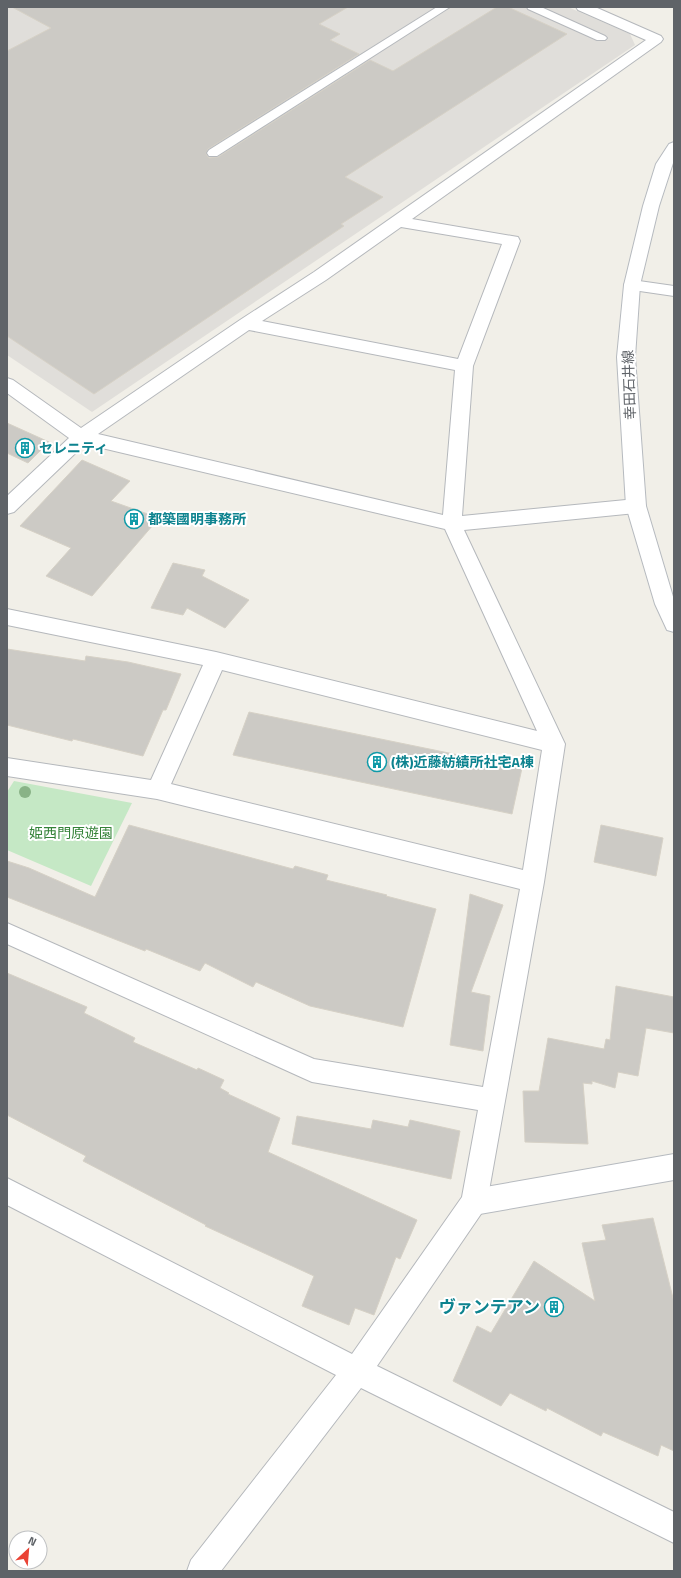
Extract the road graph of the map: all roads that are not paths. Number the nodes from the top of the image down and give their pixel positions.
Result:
1 (445, 7) edge
2 (532, 7) edge
3 (583, 7) edge
4 (602, 38) dead end
5 (674, 147) edge
6 (213, 153) dead end
7 (398, 221) junction
8 (632, 285) junction
9 (674, 292) edge
10 (246, 324) junction
11 (464, 366) junction
12 (7, 384) edge
13 (81, 437) junction
14 (636, 506) junction
15 (7, 507) edge
16 (452, 524) junction
17 (7, 617) edge
18 (674, 624) edge
19 (216, 660) junction
20 (554, 744) junction
21 (7, 767) edge
22 (157, 790) junction
23 (534, 882) junction
24 (7, 933) edge
25 (493, 1101) junction
26 (674, 1167) edge
27 (7, 1191) edge
28 (474, 1202) junction
29 (357, 1371) junction
30 (674, 1528) edge
31 (202, 1571) edge

1 - 6 lane
2 - 4 lane
3 - 7 street
5 - 8 street, 幸田石井線
7 - 10 street
7 - 11 street
8 - 9 street
8 - 14 street, 幸田石井線
10 - 11 street
10 - 13 street
11 - 16 street
12 - 13 street
13 - 15 street
13 - 16 street
14 - 16 street
14 - 18 street, 幸田石井線
16 - 20 street
17 - 19 street
19 - 20 street
19 - 22 street
20 - 23 street
21 - 22 street
22 - 23 street
23 - 25 street
24 - 25 street
25 - 28 street
26 - 28 street
27 - 29 street
28 - 29 street
29 - 30 street
29 - 31 street

